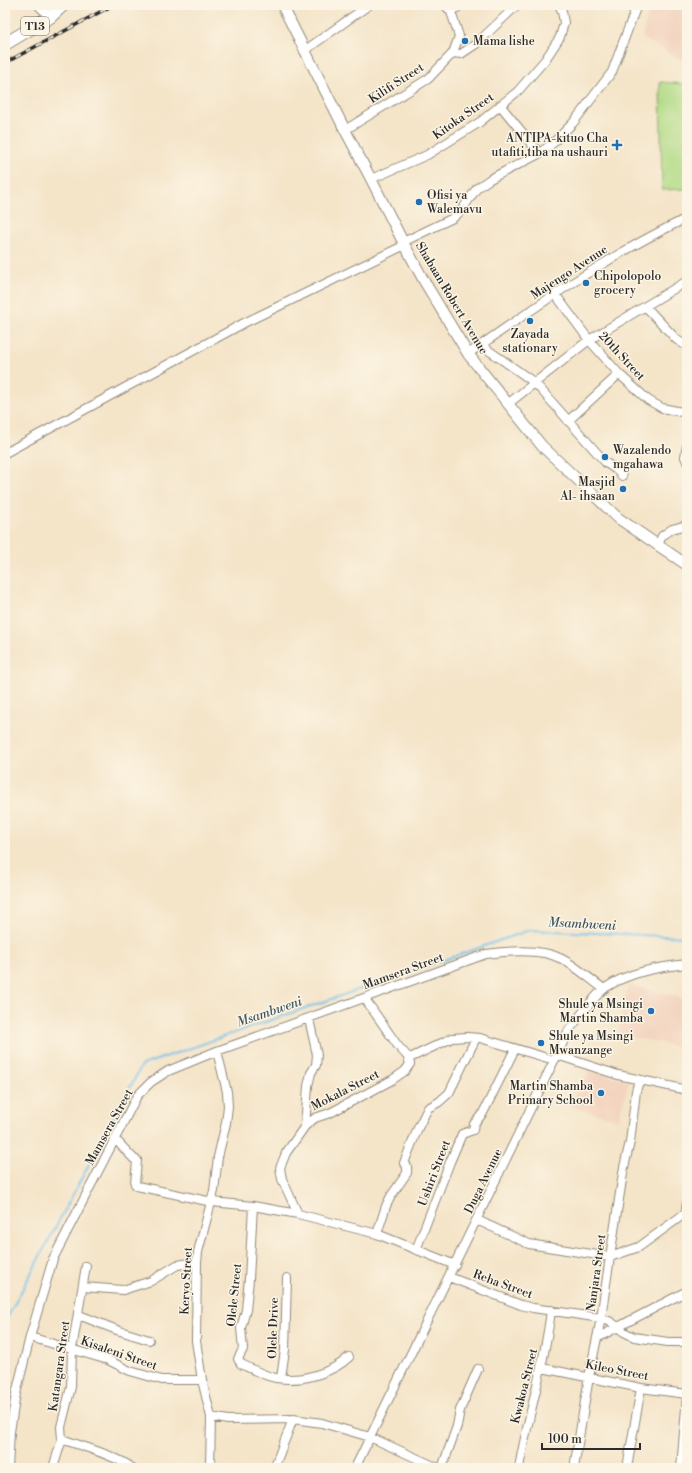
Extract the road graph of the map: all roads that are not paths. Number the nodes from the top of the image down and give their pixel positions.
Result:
1 (63, 5) edge
2 (282, 5) edge
3 (369, 5) edge
4 (445, 5) edge
5 (461, 5) edge
6 (517, 5) edge
7 (559, 5) edge
8 (636, 5) edge
9 (44, 9) edge
10 (451, 12) junction
11 (5, 44) edge
12 (304, 51) junction
13 (453, 53) junction
14 (500, 105) junction
15 (345, 130) junction
16 (539, 153) junction
17 (371, 178) junction
18 (687, 218) edge
19 (404, 243) junction
20 (687, 281) edge
21 (555, 294) junction
22 (646, 307) junction
23 (590, 340) junction
24 (481, 345) junction
25 (687, 346) edge
26 (468, 354) junction
27 (619, 374) junction
28 (535, 383) junction
29 (509, 404) junction
30 (687, 413) edge
31 (568, 421) junction
32 (687, 446) edge
33 (5, 454) edge
34 (687, 462) edge
35 (622, 476) dead end
36 (687, 525) edge
37 (658, 545) junction
38 (687, 565) edge
39 (687, 964) edge
40 (604, 989) junction
41 (365, 998) junction
42 (309, 1019) junction
43 (476, 1038) junction
44 (515, 1049) junction
45 (218, 1051) junction
46 (408, 1056) junction
47 (555, 1058) junction
48 (639, 1081) junction
49 (687, 1090) edge
50 (305, 1126) junction
51 (115, 1139) junction
52 (212, 1202) junction
53 (687, 1202) edge
54 (253, 1206) junction
55 (686, 1213) edge
56 (298, 1214) junction
57 (477, 1220) junction
58 (377, 1234) junction
59 (416, 1250) junction
60 (610, 1257) junction
61 (197, 1262) junction
62 (455, 1265) junction
63 (86, 1266) dead end
64 (449, 1277) junction
65 (286, 1278) dead end
66 (83, 1287) junction
67 (687, 1291) edge
68 (551, 1310) junction
69 (79, 1314) junction
70 (601, 1318) junction
71 (618, 1328) junction
72 (30, 1337) junction
73 (597, 1338) junction
74 (149, 1340) dead end
75 (687, 1342) edge
76 (72, 1349) junction
77 (349, 1357) dead end
78 (542, 1368) junction
79 (478, 1369) dead end
80 (589, 1377) junction
81 (281, 1378) junction
82 (202, 1380) junction
83 (641, 1388) junction
84 (687, 1395) edge
85 (211, 1417) junction
86 (293, 1418) junction
87 (370, 1438) junction
88 (62, 1439) junction
89 (8, 1468) edge
90 (53, 1468) edge
91 (132, 1468) edge
92 (210, 1468) edge
93 (274, 1468) edge
94 (355, 1468) edge
95 (438, 1468) edge
96 (442, 1468) edge
97 (518, 1468) edge
98 (574, 1468) edge
99 (627, 1468) edge
100 (681, 1468) edge

1 - 9 highway, T13
2 - 12 main road, Shabaan Robert Avenue
3 - 12 street
4 - 10 street, Kilifi Street
5 - 10 street
6 - 13 street
7 - 14 street, Kitoka Street
8 - 16 street
9 - 11 highway, T13
10 - 13 street, Kilifi Street
12 - 15 main road, Shabaan Robert Avenue
13 - 15 street, Kilifi Street
14 - 16 street
14 - 17 street, Kitoka Street
15 - 17 main road, Shabaan Robert Avenue
16 - 19 street
17 - 19 main road, Shabaan Robert Avenue
18 - 21 street, Majengo Avenue
19 - 26 main road, Shabaan Robert Avenue
19 - 33 street
20 - 22 street
21 - 23 street, 20th Street
21 - 24 street, Majengo Avenue
22 - 23 street
22 - 25 street
23 - 27 street, 20th Street
23 - 28 street
24 - 26 street, Majengo Avenue
24 - 28 street
26 - 29 main road, Shabaan Robert Avenue
27 - 30 street, 20th Street
27 - 31 street
28 - 29 street
28 - 31 street
29 - 37 main road, Shabaan Robert Avenue
31 - 35 street
32 - 34 street
36 - 37 street
37 - 38 main road, Shabaan Robert Avenue
39 - 40 street, Duga Avenue
40 - 41 street, Mamsera Street
40 - 47 street, Duga Avenue
41 - 42 street, Mamsera Street
41 - 46 street
42 - 45 street, Mamsera Street
42 - 50 street
43 - 44 street
43 - 46 street
43 - 58 street
44 - 47 street
44 - 59 street, Ushiri Street
45 - 51 street, Mamsera Street
45 - 52 street, Keryo Street
46 - 50 street, Mokala Street
47 - 48 street
47 - 57 street, Duga Avenue
48 - 49 street
48 - 60 street, Nanjara Street
50 - 56 street, Mokala Street
51 - 52 street
51 - 72 street, Mamsera Street
52 - 54 street
52 - 61 street, Keryo Street
53 - 55 street
54 - 56 street
54 - 81 street, Olele Street
55 - 60 street
56 - 58 street
57 - 60 street
57 - 62 street, Duga Avenue
58 - 59 street
59 - 62 street
60 - 70 street, Nanjara Street
61 - 66 street
61 - 82 street, Keryo Street
62 - 64 street, Duga Avenue
63 - 66 street, Katangara Street
64 - 68 street, Reha Street
64 - 87 street, Duga Avenue
65 - 81 street, Olele Drive
66 - 69 street, Katangara Street
67 - 71 street
68 - 70 street, Reha Street
68 - 78 street, Kwakoa Street
69 - 74 street
69 - 76 street, Katangara Street
70 - 71 street, Reha Street
70 - 73 street, Nanjara Street
71 - 73 street
71 - 75 street, Reha Street
72 - 76 street, Kisaleni Street
72 - 89 street, Mamsera Street
73 - 80 street, Nanjara Street
76 - 82 street, Kisaleni Street
76 - 88 street, Katangara Street
77 - 81 street, Olele Street
78 - 80 street, Kileo Street
78 - 97 street, Kwakoa Street
79 - 96 street
80 - 83 street, Kileo Street
80 - 98 street, Nanjara Street
82 - 85 street, Keryo Street
83 - 84 street, Kileo Street
83 - 99 street
84 - 100 street
85 - 86 street
85 - 92 street, Keryo Street
86 - 87 street
86 - 93 street
87 - 94 street, Duga Avenue
87 - 95 street
88 - 90 street, Katangara Street
88 - 91 street

